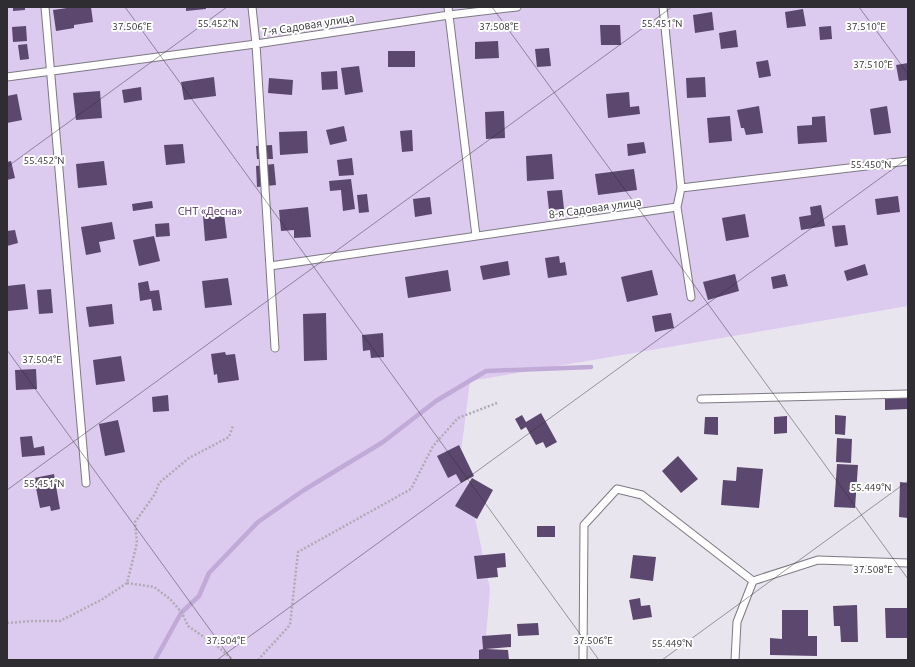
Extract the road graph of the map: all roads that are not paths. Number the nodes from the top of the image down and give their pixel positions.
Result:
1 (45, 7) edge
2 (252, 7) edge
3 (516, 7) edge
4 (663, 7) edge
5 (449, 11) edge
6 (256, 44) junction
7 (50, 72) junction
8 (7, 77) edge
9 (908, 161) edge
10 (681, 188) junction
11 (677, 207) junction
12 (476, 236) junction
13 (270, 266) junction
14 (691, 297) dead end
15 (275, 348) dead end
16 (908, 394) edge
17 (701, 399) dead end
18 (86, 483) dead end
19 (908, 563) edge
20 (753, 581) junction
21 (582, 660) edge
22 (735, 660) edge

1 - 7 lane
2 - 6 lane
3 - 5 lane, 7-я Садовая улица
4 - 10 lane
5 - 6 lane, 7-я Садовая улица
5 - 12 lane
6 - 7 lane, 7-я Садовая улица
6 - 13 lane
7 - 8 lane, 7-я Садовая улица
7 - 18 lane
9 - 10 lane
10 - 11 lane
11 - 12 lane, 8-я Садовая улица
11 - 14 lane
12 - 13 lane, 8-я Садовая улица
13 - 15 lane
16 - 17 lane
19 - 20 lane
20 - 21 lane
20 - 22 lane

